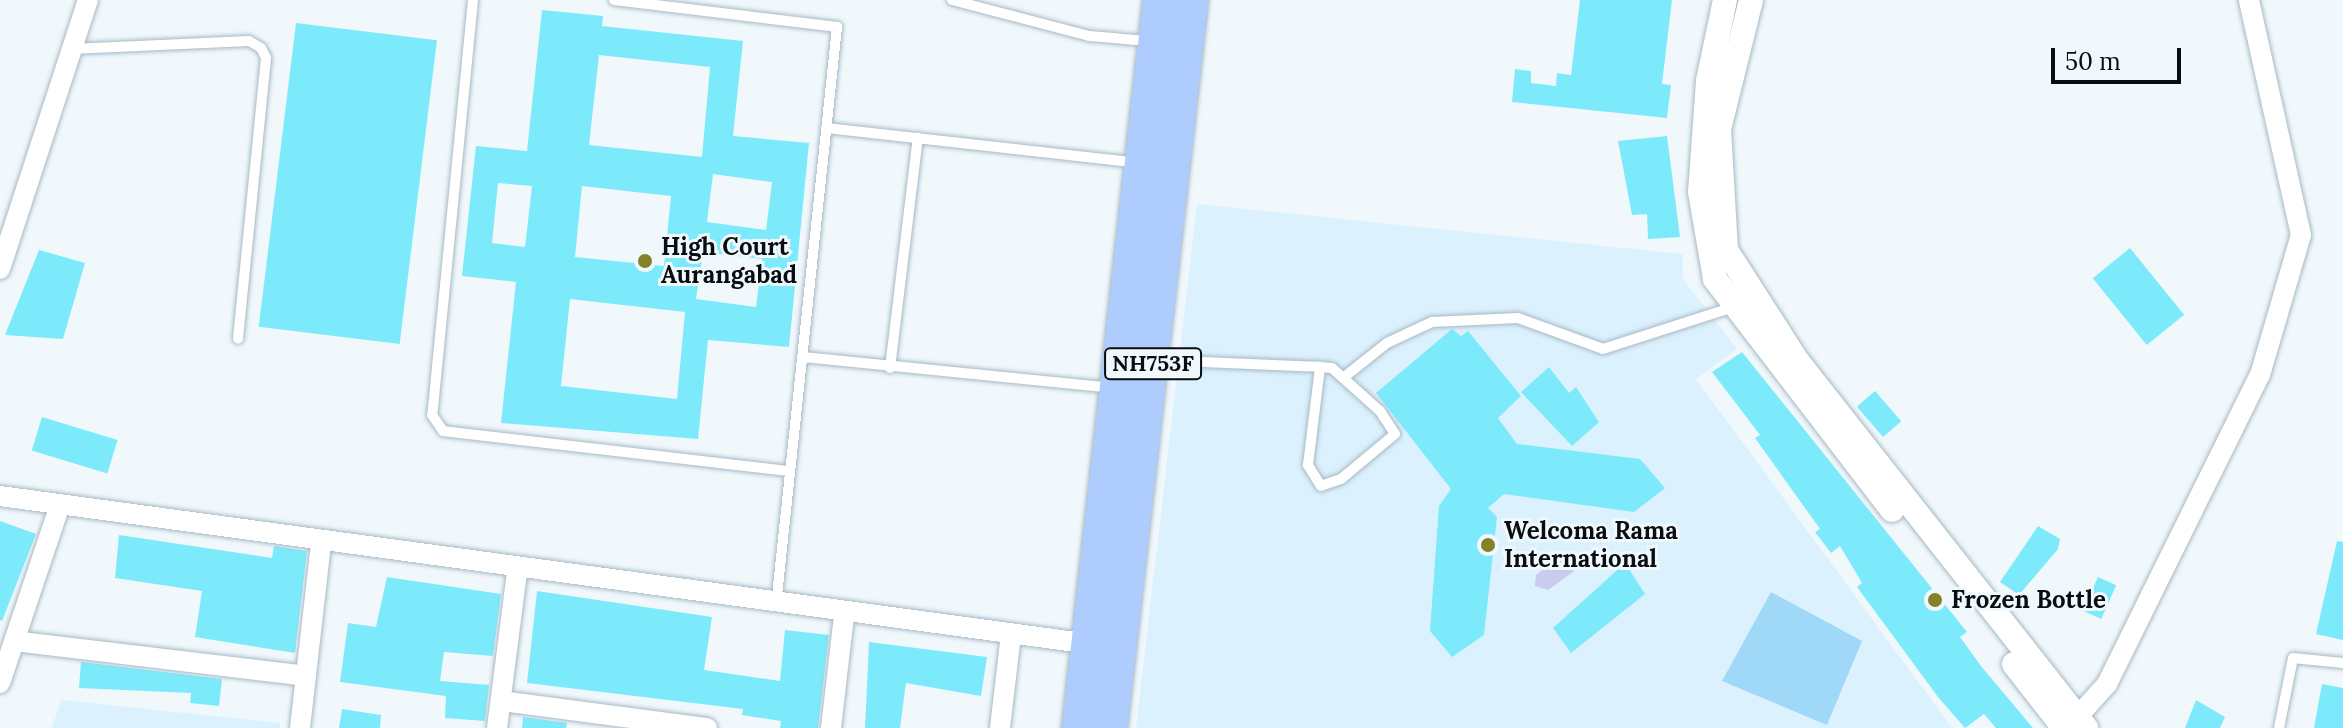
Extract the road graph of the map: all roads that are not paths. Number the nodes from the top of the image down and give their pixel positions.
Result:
1 (88, 0) edge
2 (473, 0) edge
3 (614, 0) edge
4 (952, 0) edge
5 (1160, 0) edge
6 (1191, 0) edge
7 (1725, 0) edge
8 (1751, 0) edge
9 (2249, 0) edge
10 (1155, 42) junction
11 (71, 49) junction
12 (827, 128) junction
13 (1711, 129) junction
14 (918, 138) junction
15 (1143, 164) junction
16 (5, 238) edge
17 (0, 269) edge
18 (1736, 306) junction
19 (238, 339) dead end
20 (803, 357) junction
21 (1154, 360) junction
22 (1320, 367) junction
23 (890, 368) junction
24 (1343, 378) junction
25 (1121, 389) junction
26 (790, 471) junction
27 (1873, 473) junction
28 (0, 496) edge
29 (60, 505) junction
30 (321, 543) junction
31 (517, 571) junction
32 (776, 607) junction
33 (844, 615) junction
34 (1011, 635) junction
35 (14, 641) junction
36 (1104, 646) junction
37 (2343, 663) edge
38 (306, 676) junction
39 (0, 683) edge
40 (501, 701) junction
41 (2073, 724) edge
42 (300, 728) edge
43 (497, 728) edge
44 (707, 728) edge
45 (831, 728) edge
46 (1000, 728) edge
47 (1079, 728) edge
48 (1110, 728) edge
49 (2279, 728) edge

1 - 11 street
2 - 26 lane
3 - 12 lane
4 - 10 lane
5 - 10 highway, NH753F
6 - 21 highway, NH753F
7 - 13 street
8 - 13 street
9 - 41 street
10 - 15 highway, NH753F
11 - 16 street
11 - 19 lane
12 - 14 lane
12 - 20 lane
13 - 18 street
13 - 27 street
14 - 15 lane
14 - 23 lane
15 - 25 highway, NH753F
16 - 17 street
18 - 24 lane
18 - 27 street
20 - 23 lane
20 - 26 lane
21 - 22 lane
21 - 36 highway, NH753F
22 - 24 lane
22 - 24 lane
23 - 25 lane
25 - 36 highway, NH753F
26 - 32 lane
27 - 41 street
28 - 29 street
29 - 30 street
29 - 35 street
30 - 31 street
30 - 38 street
31 - 32 street
31 - 40 street
32 - 33 street
33 - 34 street
33 - 45 street
34 - 36 street
34 - 46 street
35 - 38 street
35 - 39 street
36 - 47 highway, NH753F
36 - 48 highway, NH753F
37 - 49 lane
38 - 42 street
40 - 43 street
40 - 44 street

